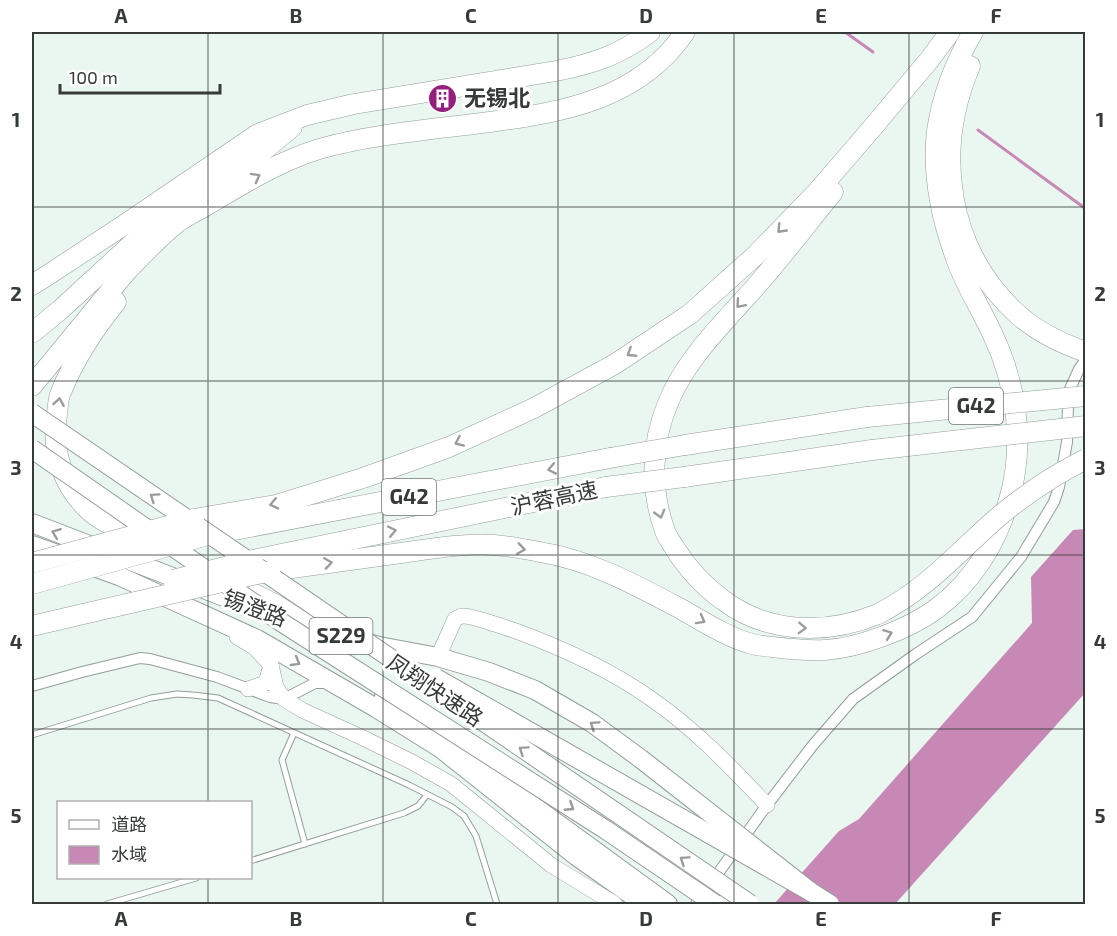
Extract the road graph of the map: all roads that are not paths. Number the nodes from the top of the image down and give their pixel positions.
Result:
1 (650, 32) edge
2 (685, 32) edge
3 (949, 32) edge
4 (974, 32) edge
5 (986, 32) edge
6 (930, 58) junction
7 (307, 115) junction
8 (217, 191) junction
9 (123, 271) junction
10 (32, 285) edge
11 (91, 305) junction
12 (32, 333) edge
13 (1086, 352) edge
14 (1086, 359) edge
15 (32, 368) edge
16 (32, 386) edge
17 (1086, 396) edge
18 (32, 413) edge
19 (1086, 426) edge
20 (32, 449) edge
21 (1086, 459) edge
22 (32, 523) edge
23 (32, 545) edge
24 (32, 563) edge
25 (32, 584) edge
26 (308, 603) junction
27 (182, 605) junction
28 (80, 609) junction
29 (32, 616) edge
30 (281, 622) junction
31 (32, 626) edge
32 (314, 629) junction
33 (438, 657) junction
34 (272, 665) junction
35 (334, 684) junction
36 (32, 686) edge
37 (248, 689) junction
38 (284, 699) junction
39 (294, 733) junction
40 (32, 735) edge
41 (427, 795) junction
42 (767, 806) junction
43 (305, 844) junction
44 (252, 860) edge
45 (193, 879) edge
46 (811, 892) junction
47 (107, 904) edge
48 (497, 904) edge
49 (615, 904) edge
50 (644, 904) edge
51 (668, 904) edge
52 (696, 904) edge
53 (715, 904) edge
54 (750, 904) edge
55 (830, 904) edge

1 - 7 highway
8 -> 2 highway
3 - 6 highway
28 -> 4 highway, bridge
5 - 13 highway
6 -> 21 highway, bridge
6 -> 24 highway, bridge
7 - 8 highway
7 - 10 highway
8 - 9 highway
8 - 9 highway
9 - 11 highway
9 - 11 highway
11 - 12 highway
11 - 15 highway
11 - 16 highway
32 -> 11 highway
14 - 42 street
17 -> 25 highway, 沪蓉高速 / G42, bridge
26 -> 18 main road, 凤翔快速路, bridge
28 -> 19 highway, 沪蓉高速 / G42, bridge
20 - 30 main road, 凤翔快速路, bridge
32 -> 22 main road, 锡澄路 / S229
23 - 27 main road, 锡澄路 / S229
26 - 46 main road, bridge
54 -> 26 main road, 凤翔快速路, bridge
27 - 34 main road
27 -> 35 main road, 锡澄路 / S229
28 - 29 highway, 沪蓉高速 / G42
28 - 31 highway
30 - 51 main road, bridge
30 -> 53 main road, 凤翔快速路, bridge
32 - 33 main road, 锡澄路 / S229
33 - 42 main road
46 -> 33 main road, 锡澄路 / S229, bridge
34 - 37 main road
34 - 38 main road
35 - 38 street
35 - 50 main road, 锡澄路 / S229
36 - 37 street
37 - 38 street
38 - 49 main road
39 - 40 lane
39 - 41 lane
39 - 43 lane
41 - 43 lane
41 - 48 lane
42 - 52 street
43 - 44 lane
45 - 47 lane
46 - 55 main road, bridge

